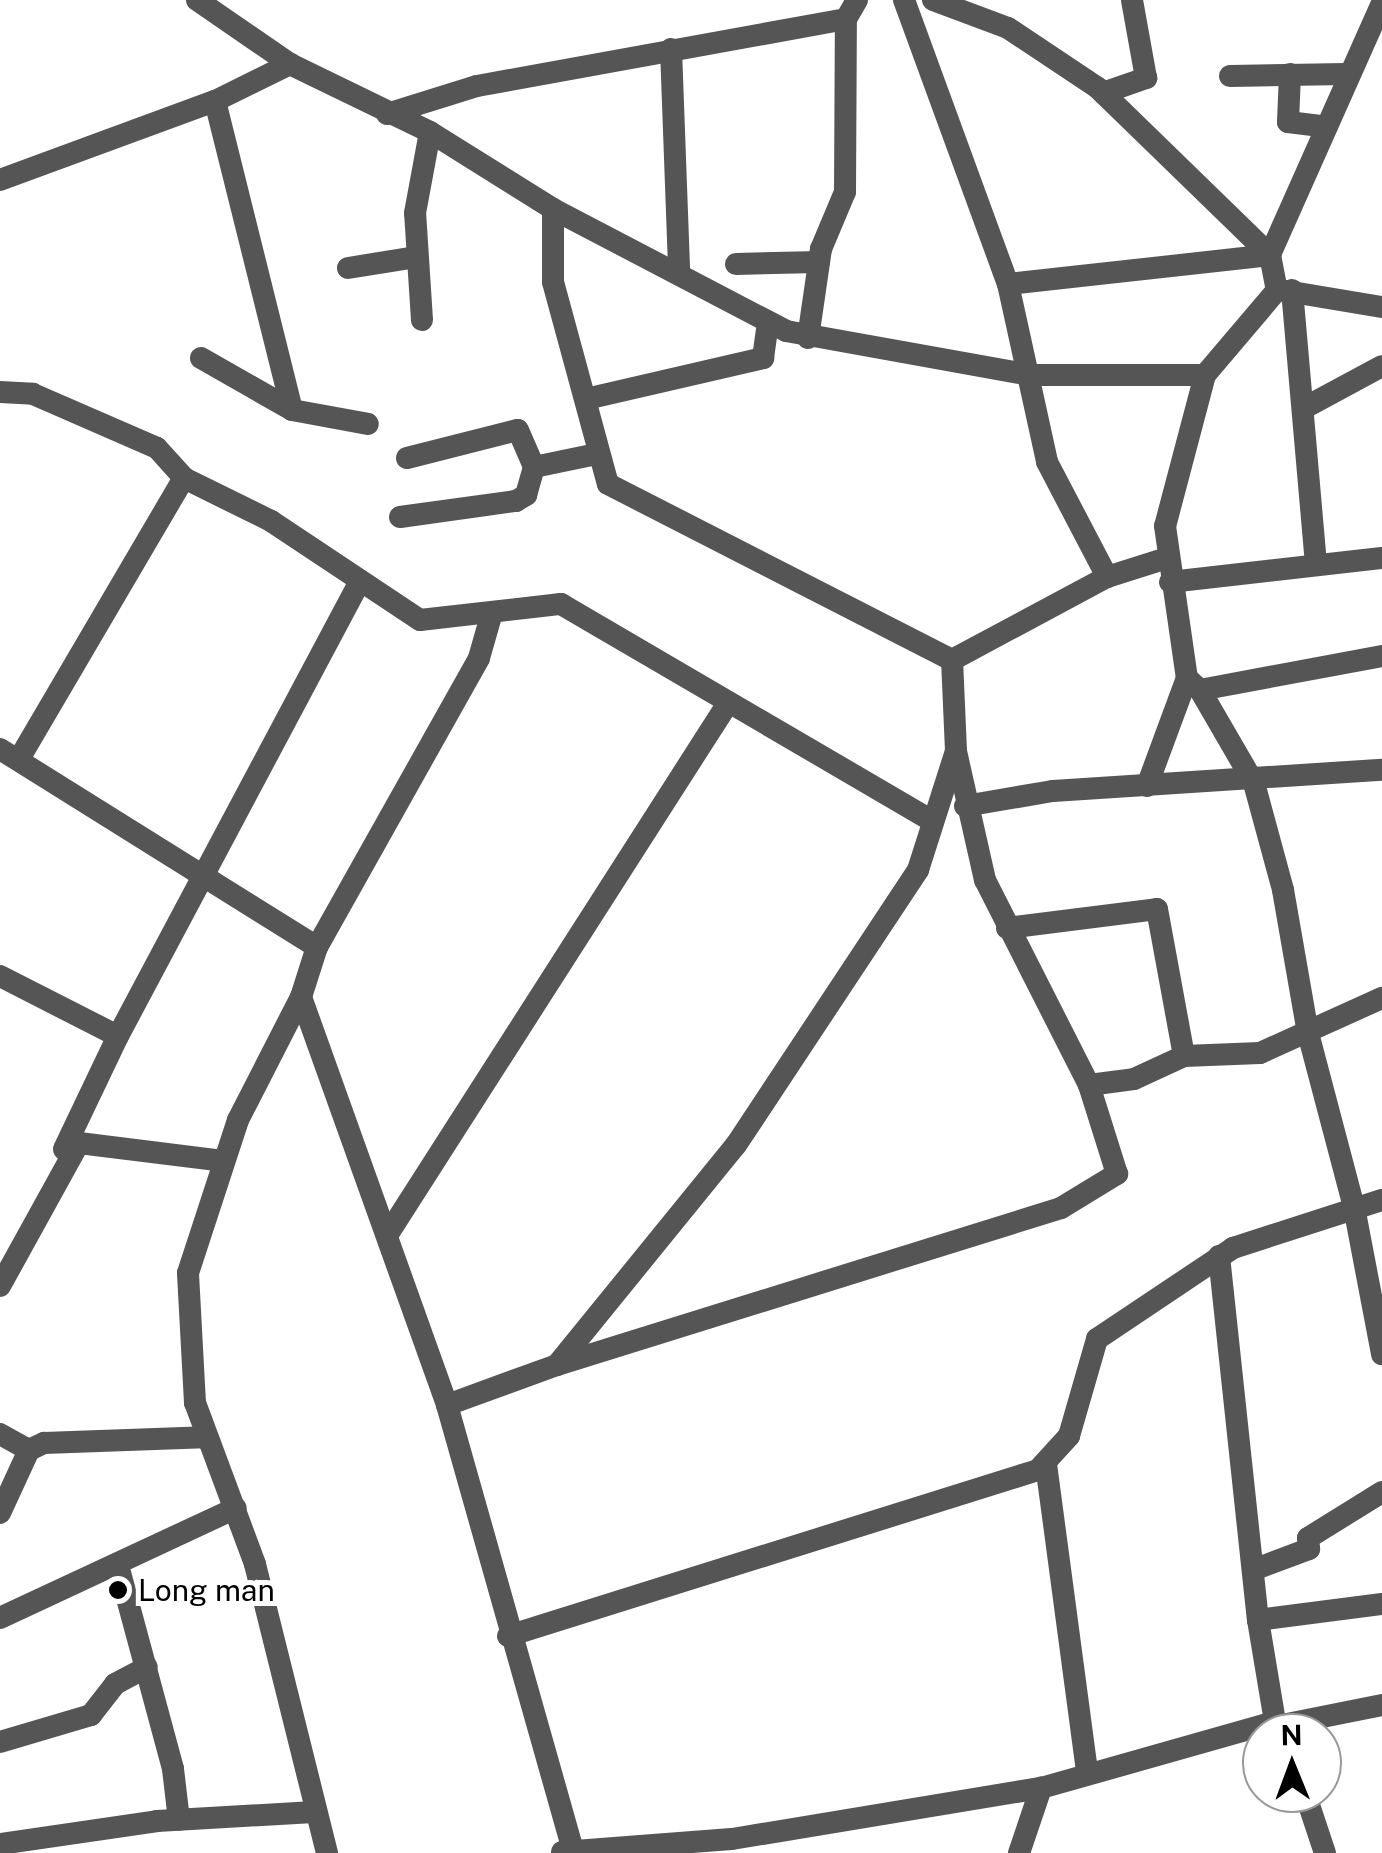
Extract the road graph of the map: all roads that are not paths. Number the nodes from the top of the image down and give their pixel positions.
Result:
1 (197, 0) edge
2 (904, 0) edge
3 (933, 0) edge
4 (1132, 0) edge
5 (1382, 3) edge
6 (852, 9) edge
7 (989, 10) edge
8 (671, 49) junction
9 (1358, 52) junction
10 (1382, 55) edge
11 (290, 64) junction
12 (1290, 74) junction
13 (1346, 74) junction
14 (1230, 76) dead end
15 (1103, 93) junction
16 (215, 100) junction
17 (387, 114) junction
18 (1328, 128) junction
19 (430, 132) junction
20 (0, 180) edge
21 (553, 209) junction
22 (1270, 254) junction
23 (416, 257) junction
24 (819, 262) junction
25 (736, 264) dead end
26 (348, 268) dead end
27 (679, 270) junction
28 (1008, 284) junction
29 (1284, 290) junction
30 (1381, 314) edge
31 (422, 320) dead end
32 (768, 322) junction
33 (808, 338) junction
34 (201, 358) dead end
35 (1382, 366) edge
36 (1030, 375) junction
37 (1205, 375) junction
38 (0, 392) edge
39 (586, 399) junction
40 (1306, 408) junction
41 (292, 410) junction
42 (368, 424) dead end
43 (597, 454) junction
44 (408, 458) dead end
45 (534, 467) junction
46 (184, 478) junction
47 (400, 518) dead end
48 (1167, 558) junction
49 (1382, 558) edge
50 (1316, 564) junction
51 (1107, 577) junction
52 (360, 581) junction
53 (1170, 582) junction
54 (491, 616) junction
55 (1382, 656) edge
56 (952, 660) junction
57 (1193, 684) junction
58 (726, 706) junction
59 (956, 751) junction
60 (10, 754) edge
61 (1382, 770) edge
62 (1254, 783) junction
63 (1147, 786) junction
64 (965, 806) junction
65 (931, 820) junction
66 (203, 870) junction
67 (1007, 928) junction
68 (317, 948) junction
69 (0, 976) edge
70 (301, 997) junction
71 (1382, 998) edge
72 (1308, 1033) junction
73 (118, 1036) junction
74 (1184, 1056) junction
75 (1088, 1085) junction
76 (79, 1143) junction
77 (223, 1161) junction
78 (1382, 1200) edge
79 (1354, 1208) junction
80 (388, 1234) junction
81 (1219, 1256) junction
82 (0, 1286) edge
83 (1382, 1354) edge
84 (557, 1365) junction
85 (447, 1405) junction
86 (0, 1434) edge
87 (204, 1437) junction
88 (29, 1450) junction
89 (1046, 1464) junction
90 (1382, 1492) edge
91 (236, 1508) junction
92 (0, 1513) edge
93 (118, 1565) junction
94 (1253, 1570) junction
95 (1382, 1604) edge
96 (0, 1618) edge
97 (1258, 1620) junction
98 (508, 1636) junction
99 (147, 1668) junction
100 (1382, 1705) edge
101 (1277, 1713) edge
102 (1342, 1714) edge
103 (1242, 1736) edge
104 (0, 1742) edge
105 (1086, 1773) junction
106 (1041, 1788) junction
107 (314, 1812) junction
108 (1312, 1813) edge
109 (179, 1820) junction
110 (790, 1842) edge
111 (0, 1844) edge
112 (568, 1852) edge
113 (327, 1853) edge
114 (1019, 1853) edge
115 (1325, 1853) edge

1 - 11 street
2 - 28 street
3 - 7 street
4 - 15 street
5 - 9 street
6 - 8 street
6 - 24 street
7 - 15 street
8 - 17 street
8 - 27 street
9 - 10 street
9 - 13 street
11 - 16 street
11 - 17 street
12 - 13 street
12 - 14 street
12 - 18 street
13 - 18 street
15 - 22 street
16 - 20 street
16 - 41 street
17 - 19 street
18 - 22 street
19 - 21 street
19 - 23 street
21 - 27 street
21 - 39 street
22 - 28 street
22 - 29 street
23 - 26 street
23 - 31 street
24 - 25 street
24 - 33 street
27 - 32 street
28 - 36 street
29 - 30 street
29 - 37 street
29 - 40 street
32 - 33 street
32 - 39 street
33 - 36 street
34 - 41 street
35 - 40 street
36 - 37 street
36 - 51 street
37 - 48 street
38 - 46 street
39 - 43 street
40 - 50 street
41 - 42 street
43 - 45 street
43 - 56 street
44 - 45 street
45 - 47 street
46 - 52 street
46 - 60 street
48 - 51 street
48 - 53 street
49 - 50 street
50 - 53 street
51 - 56 street
52 - 54 street
52 - 66 street
53 - 57 street
54 - 58 street
54 - 68 street
55 - 57 street
56 - 59 street
57 - 62 street
57 - 63 street
58 - 65 street
58 - 80 street
59 - 64 street
59 - 65 street
60 - 66 street
61 - 62 street
62 - 63 street
62 - 72 street
63 - 64 street
64 - 67 street
65 - 84 street
66 - 68 street
66 - 73 street
67 - 74 street
67 - 75 street
68 - 70 street
69 - 73 street
70 - 77 street
70 - 80 street
71 - 72 street
72 - 74 street
72 - 79 street
73 - 76 street
74 - 75 street
75 - 84 street
76 - 77 street
76 - 82 street
77 - 87 street
78 - 79 street
79 - 81 street
79 - 83 street
80 - 85 street
81 - 89 street
81 - 94 street
84 - 85 street
85 - 98 street
86 - 88 street
87 - 88 street
87 - 91 street
88 - 92 street
89 - 98 street
89 - 105 street
90 - 94 street
91 - 93 street
91 - 107 street
93 - 96 street
93 - 99 street
94 - 97 street
95 - 97 street
97 - 101 street
98 - 112 street
99 - 104 street
99 - 109 street
100 - 102 street
103 - 105 street
105 - 106 street
106 - 110 street
106 - 114 street
107 - 109 street
107 - 113 street
108 - 115 street
109 - 111 street
110 - 112 street

